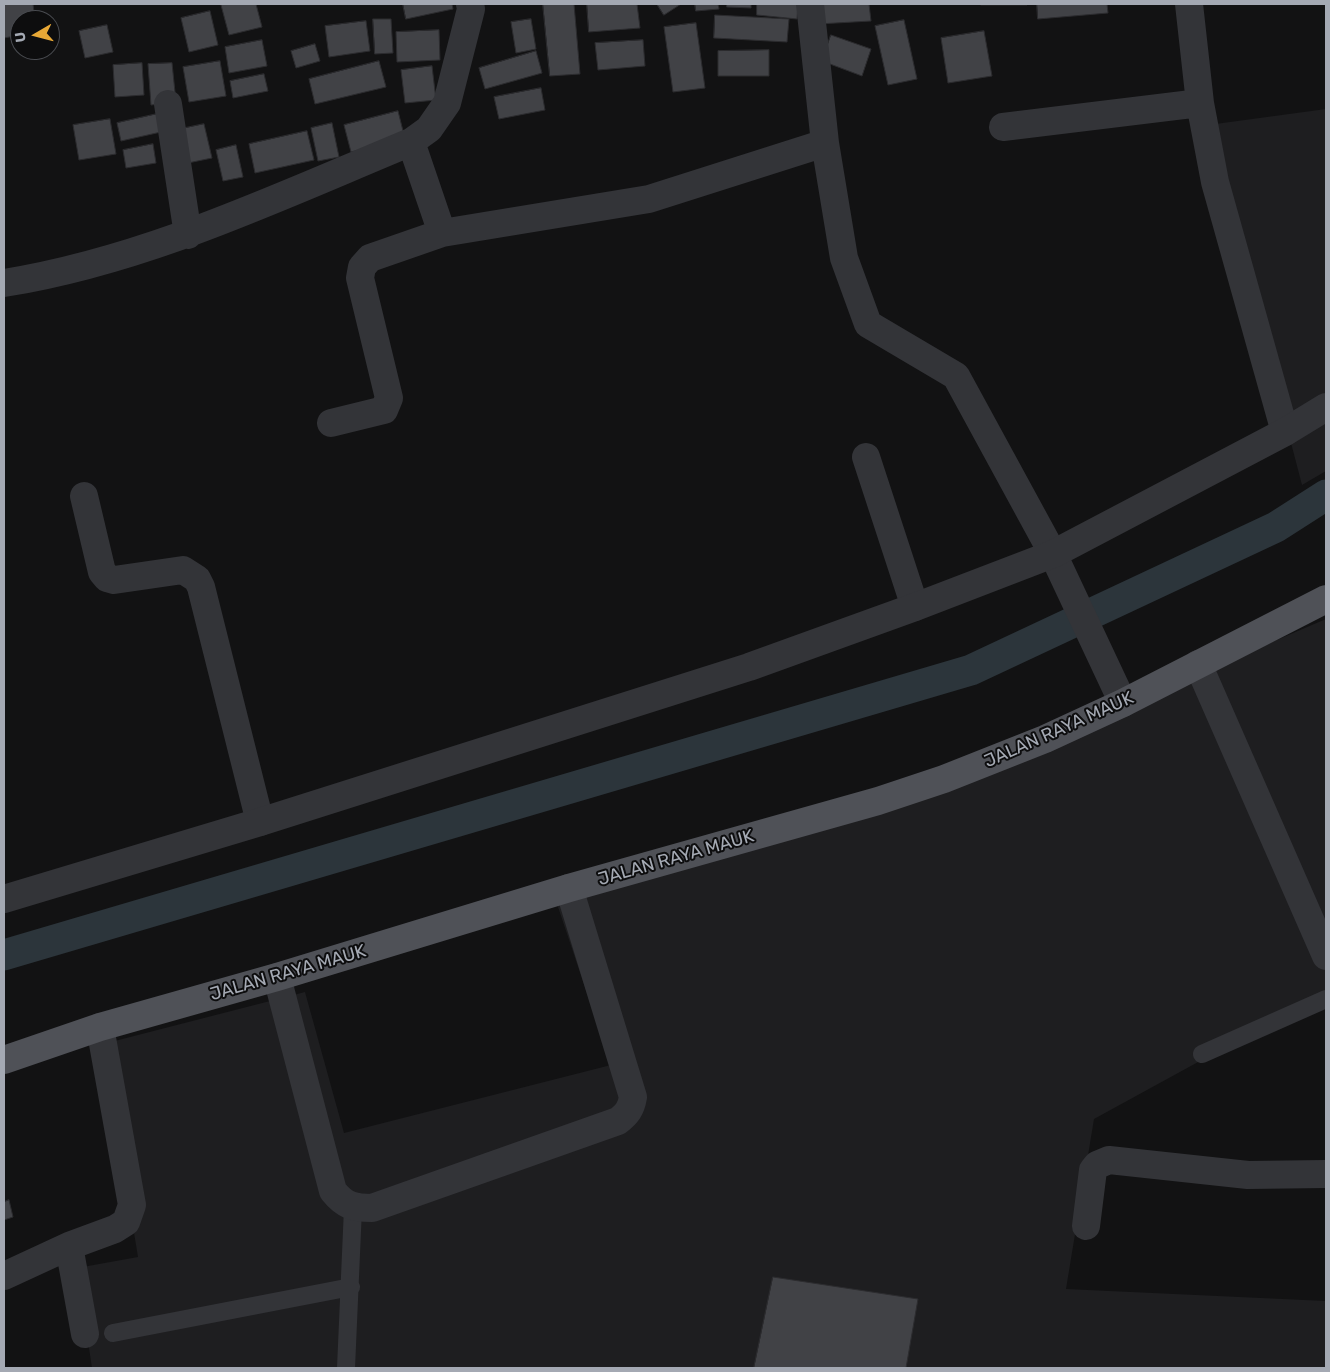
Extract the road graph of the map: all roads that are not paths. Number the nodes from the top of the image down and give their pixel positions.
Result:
1 (470, 4) edge
2 (810, 4) edge
3 (1189, 4) edge
4 (1200, 103) junction
5 (168, 104) dead end
6 (1003, 127) dead end
7 (412, 142) junction
8 (825, 143) junction
9 (442, 233) junction
10 (188, 235) junction
11 (4, 284) edge
12 (1326, 407) edge
13 (331, 423) dead end
14 (1285, 432) junction
15 (866, 457) dead end
16 (84, 496) dead end
17 (1056, 561) junction
18 (1326, 599) edge
19 (915, 608) junction
20 (1198, 664) junction
21 (1118, 692) junction
22 (260, 822) junction
23 (569, 888) junction
24 (4, 899) edge
25 (1326, 956) edge
26 (277, 977) junction
27 (1326, 999) edge
28 (100, 1027) junction
29 (1202, 1054) dead end
30 (4, 1060) edge
31 (1326, 1174) edge
32 (352, 1208) junction
33 (1086, 1226) dead end
34 (68, 1246) junction
35 (4, 1276) edge
36 (351, 1288) junction
37 (113, 1333) dead end
38 (85, 1334) dead end
39 (346, 1368) edge

1 - 7 street
2 - 8 street
3 - 4 street
4 - 6 street
4 - 14 street
5 - 10 street
7 - 9 street
7 - 10 street
8 - 9 street
8 - 17 street
9 - 13 street
10 - 11 street
12 - 14 street
14 - 17 street
15 - 19 street
16 - 22 street
17 - 19 street
17 - 21 street
18 - 20 main road, JALAN RAYA MAUK
19 - 22 street
20 - 21 main road, JALAN RAYA MAUK
20 - 25 street
21 - 23 main road, JALAN RAYA MAUK
22 - 24 street
23 - 26 main road, JALAN RAYA MAUK
23 - 32 street
26 - 28 main road, JALAN RAYA MAUK
26 - 32 street
27 - 29 lane
28 - 30 main road, JALAN RAYA MAUK
28 - 34 street
31 - 33 street
32 - 36 lane
34 - 35 street
34 - 38 street
36 - 37 lane
36 - 39 lane

